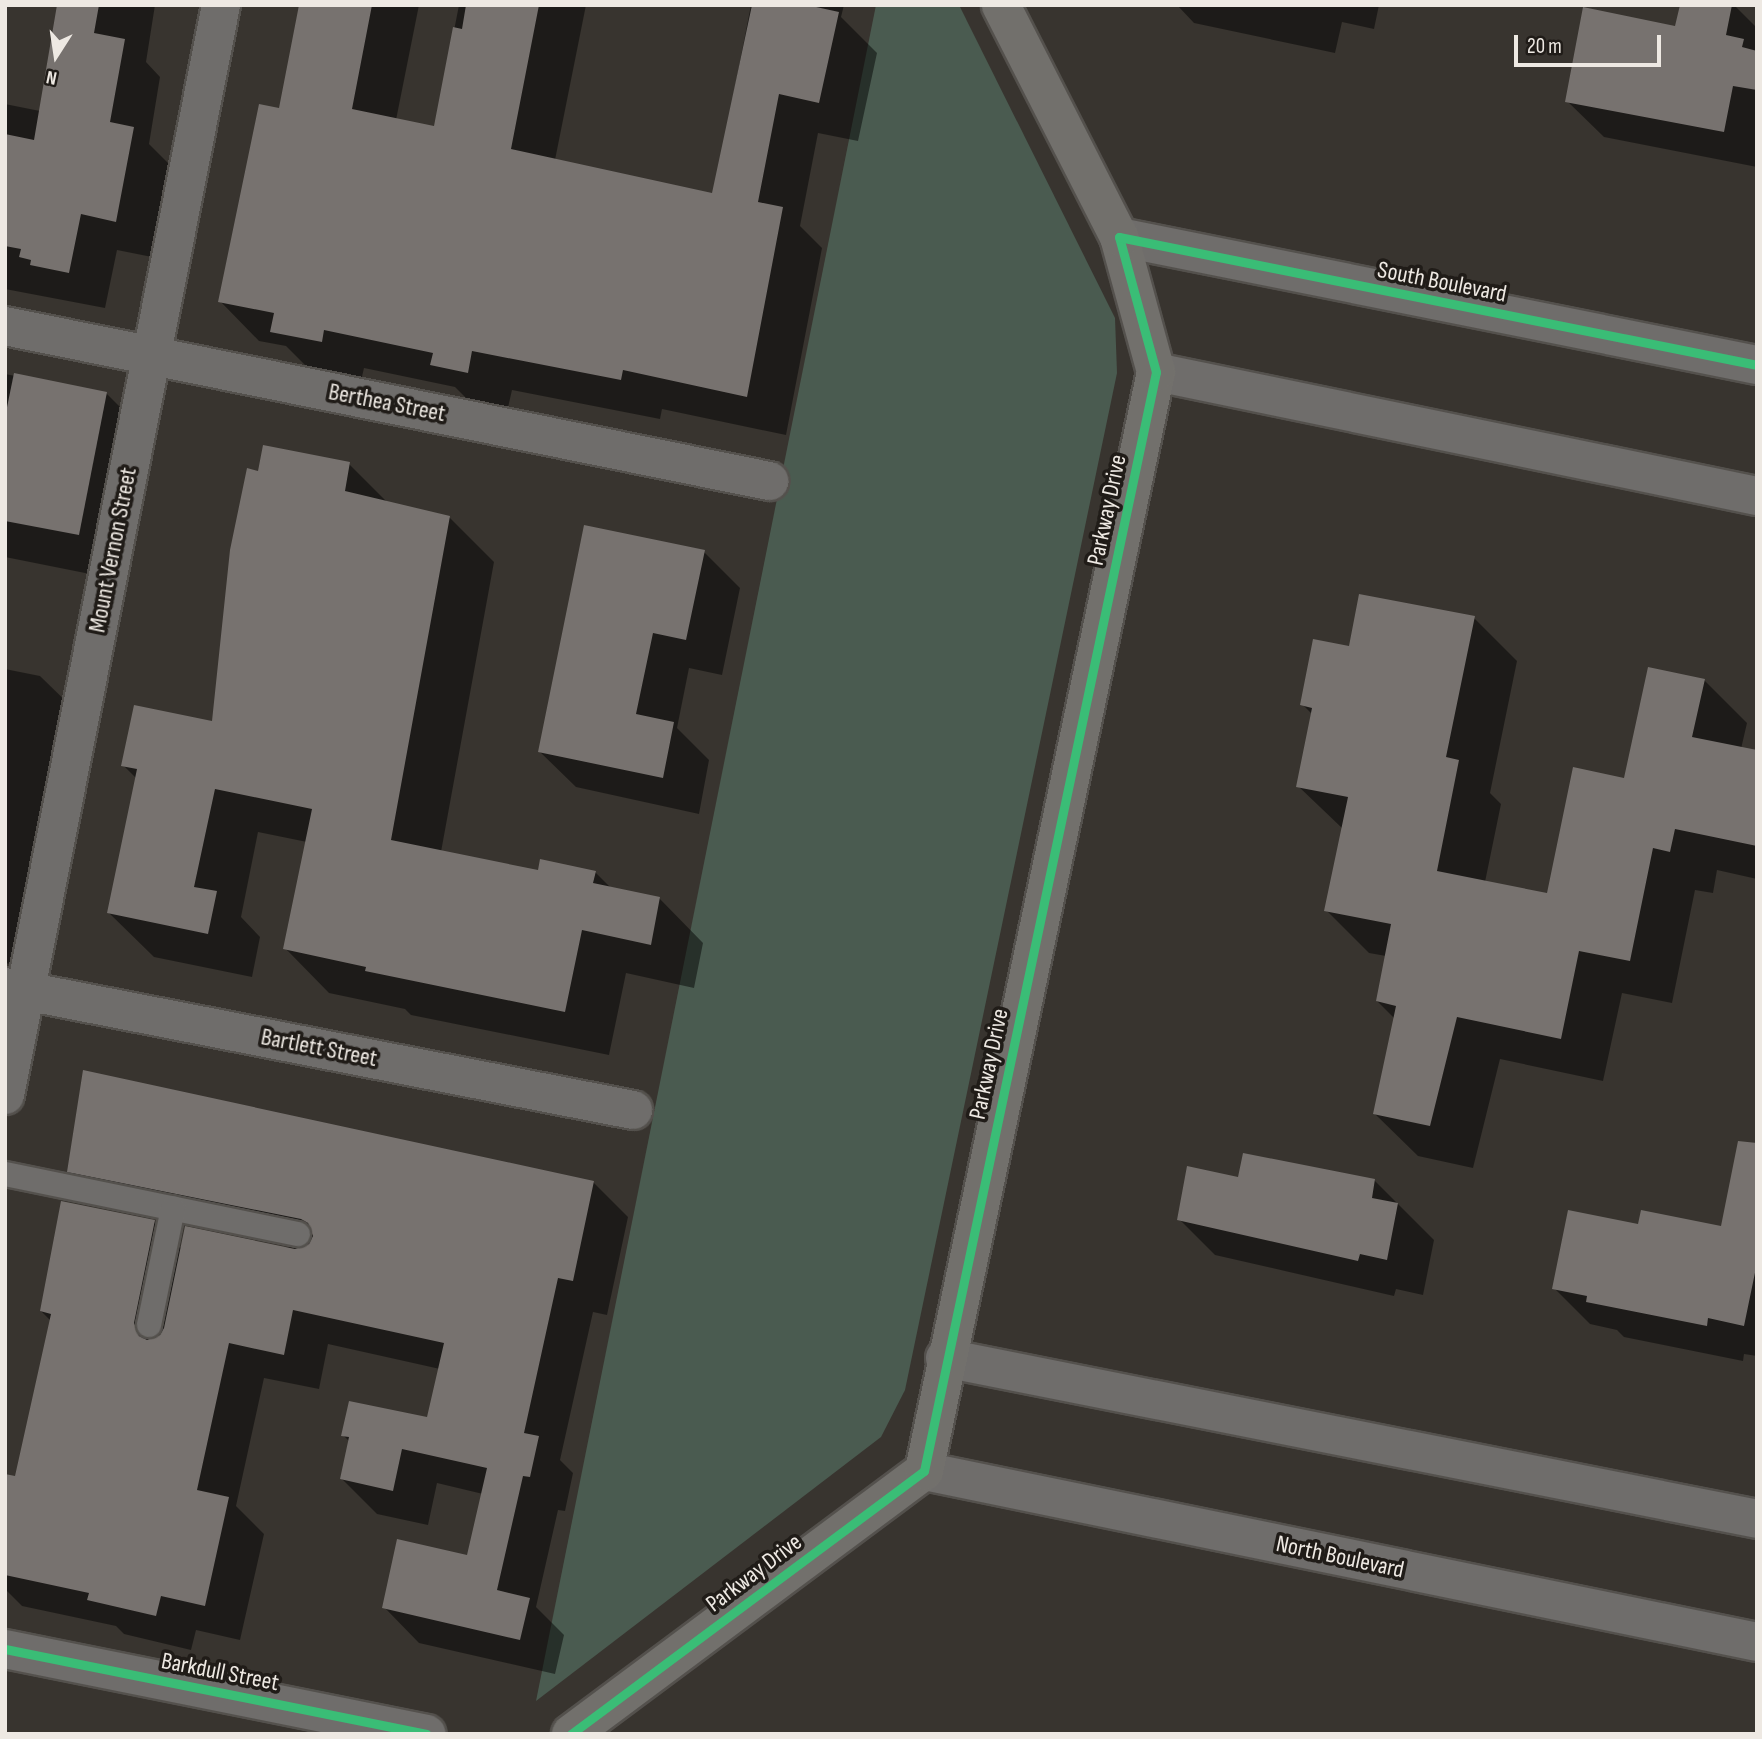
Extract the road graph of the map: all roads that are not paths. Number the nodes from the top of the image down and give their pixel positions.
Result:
1 (221, 5) edge
2 (1001, 5) edge
3 (1119, 237) junction
4 (5, 326) edge
5 (151, 356) junction
6 (1757, 365) edge
7 (1157, 372) junction
8 (769, 481) dead end
9 (1757, 496) edge
10 (16, 989) edge
11 (5, 1095) edge
12 (633, 1110) dead end
13 (5, 1174) edge
14 (173, 1208) junction
15 (299, 1234) dead end
16 (149, 1325) dead end
17 (946, 1358) junction
18 (924, 1471) junction
19 (1757, 1519) edge
20 (1757, 1642) edge
21 (5, 1649) edge
22 (427, 1734) edge
23 (571, 1734) edge

1 - 5 street, Mount Vernon Street
2 - 3 street, Parkway Drive
3 - 6 street, South Boulevard
3 - 7 street, Parkway Drive
4 - 5 street, Berthea Street
5 - 8 street, Berthea Street
5 - 10 street, Mount Vernon Street
7 - 9 street
7 - 17 street, Parkway Drive
10 - 11 street, Mount Vernon Street
10 - 12 street, Bartlett Street
13 - 14 lane
14 - 15 lane
14 - 16 lane
17 - 18 street, Parkway Drive
17 - 19 street
18 - 20 street, North Boulevard
18 - 23 street, Parkway Drive
21 - 22 street, Barkdull Street

